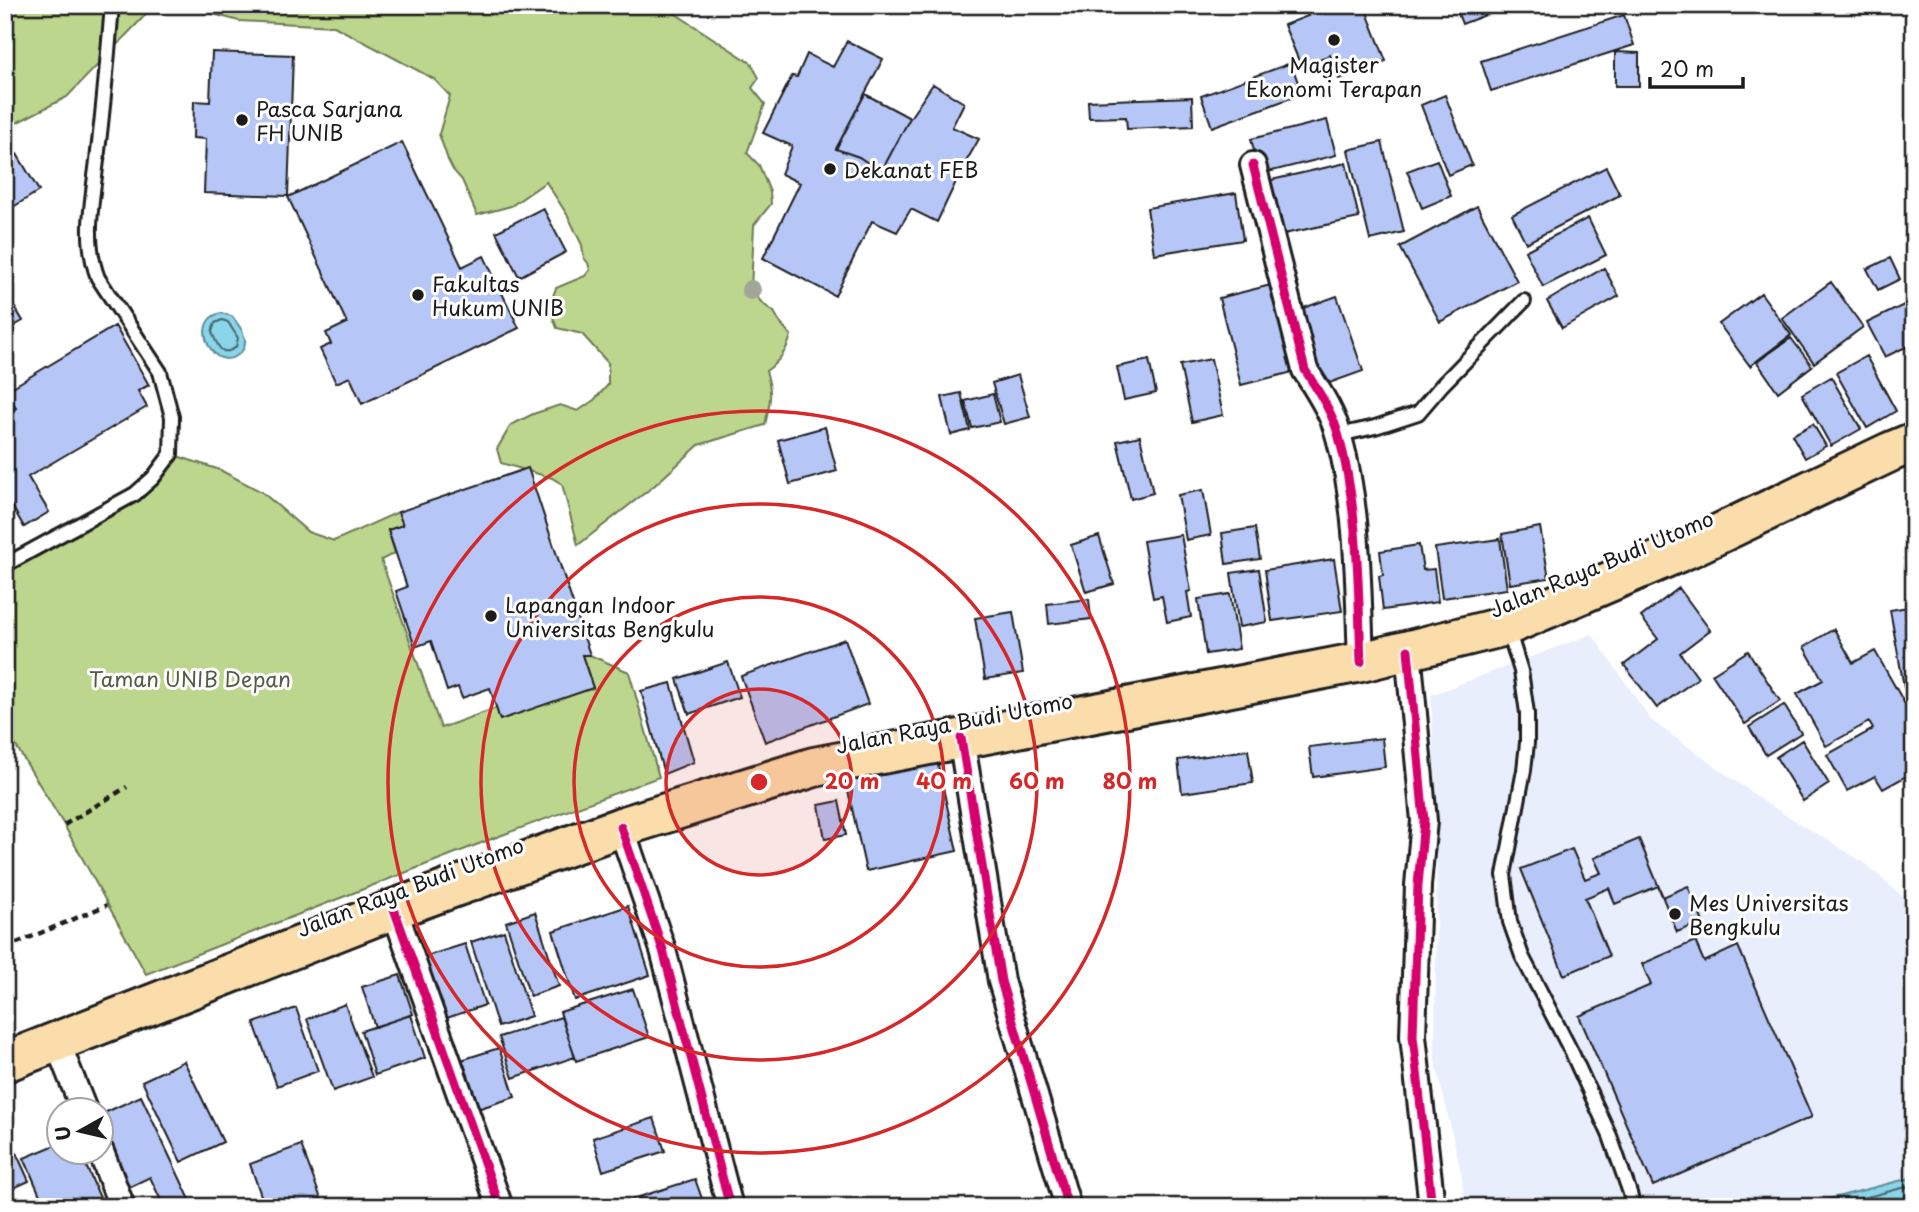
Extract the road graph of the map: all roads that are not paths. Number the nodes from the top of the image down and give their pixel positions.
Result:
1 (112, 5) edge
2 (1253, 165) dead end
3 (1524, 301) dead end
4 (1339, 435) junction
5 (1914, 442) edge
6 (5, 565) edge
7 (1506, 626) junction
8 (1408, 650) junction
9 (1362, 662) junction
10 (961, 738) junction
11 (621, 827) junction
12 (394, 909) junction
13 (57, 1042) junction
14 (5, 1062) edge
15 (78, 1096) edge
16 (106, 1166) edge
17 (122, 1207) edge
18 (500, 1207) edge
19 (730, 1207) edge
20 (1068, 1207) edge
21 (1432, 1207) edge
22 (1633, 1207) edge

1 - 6 lane
2 - 4 street
3 - 4 lane
4 - 9 street
5 - 7 highway, Jalan Raya Budi Utomo
7 - 8 highway, Jalan Raya Budi Utomo
7 - 22 lane
8 - 9 highway, Jalan Raya Budi Utomo
8 - 21 street
9 - 10 highway, Jalan Raya Budi Utomo
10 - 11 highway, Jalan Raya Budi Utomo
10 - 20 street
11 - 12 highway, Jalan Raya Budi Utomo
11 - 19 street
12 - 13 highway, Jalan Raya Budi Utomo
12 - 18 street
13 - 14 highway, Jalan Raya Budi Utomo
13 - 15 street
16 - 17 street

